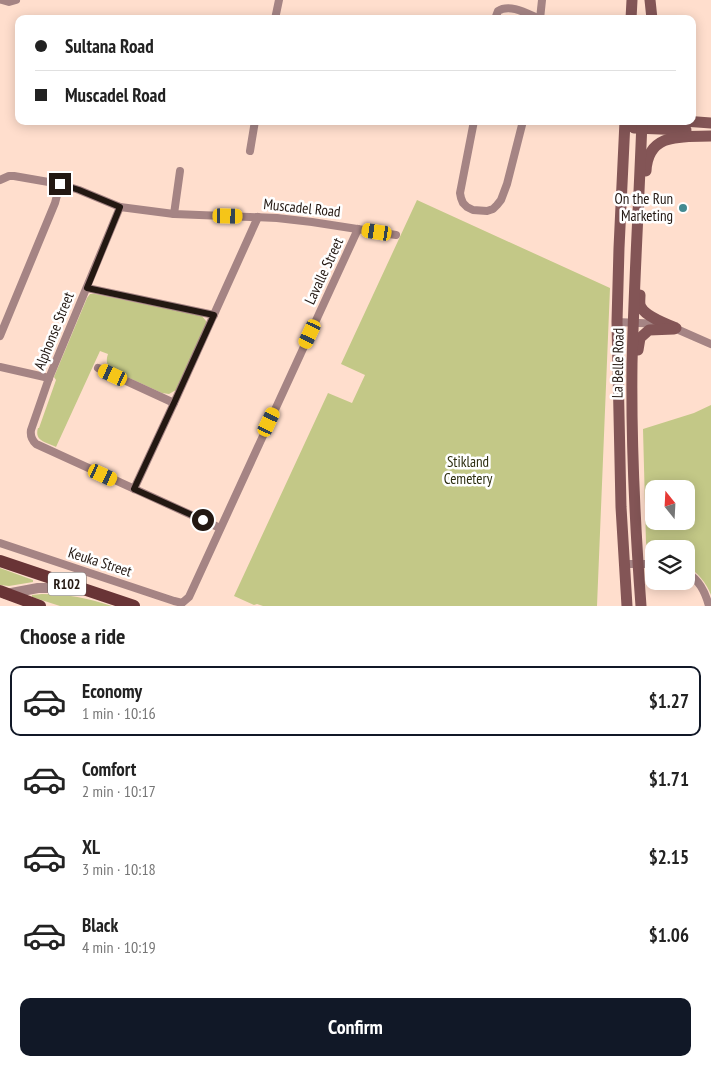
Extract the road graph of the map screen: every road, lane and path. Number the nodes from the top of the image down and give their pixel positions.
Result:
1 (2, 0) edge
2 (16, 0) edge
3 (279, 0) edge
4 (542, 0) edge
5 (632, 0) edge
6 (649, 0) edge
7 (276, 15) edge
8 (496, 15) edge
9 (530, 15) edge
10 (540, 15) edge
11 (631, 15) edge
12 (647, 15) edge
13 (651, 15) edge
14 (696, 116) edge
15 (711, 118) edge
16 (696, 122) edge
17 (711, 123) edge
18 (254, 125) edge
19 (473, 125) edge
20 (522, 125) edge
21 (625, 125) edge
22 (642, 125) edge
23 (711, 134) edge
24 (250, 151) dead end
25 (180, 171) dead end
26 (0, 180) edge
27 (60, 184) junction
28 (639, 193) junction
29 (120, 207) junction
30 (174, 214) junction
31 (258, 217) junction
32 (358, 229) junction
33 (396, 235) dead end
34 (635, 279) junction
35 (87, 288) junction
36 (214, 315) junction
37 (617, 322) junction
38 (634, 322) junction
39 (677, 329) junction
40 (0, 336) edge
41 (711, 344) edge
42 (632, 364) junction
43 (0, 367) edge
44 (98, 368) dead end
45 (49, 378) junction
46 (174, 403) junction
47 (134, 489) junction
48 (220, 528) junction
49 (0, 543) edge
50 (0, 561) edge
51 (624, 564) junction
52 (638, 564) junction
53 (645, 564) edge
54 (695, 579) edge
55 (80, 588) junction
56 (2, 594) edge
57 (189, 597) joint
58 (40, 606) edge
59 (134, 606) edge
60 (628, 606) edge
61 (641, 606) edge
62 (709, 606) edge

1 - 2 street
3 - 7 street
4 - 10 street
5 - 11 main road
6 - 12 main road
6 - 13 main road
8 - 9 street
14 - 15 main road
16 - 17 main road
18 - 24 street
19 - 20 street
21 - 37 main road, La Belle Road
22 - 23 main road
22 - 28 main road, La Belle Road
23 - 28 main road
25 - 30 street
26 - 27 street, Muscadel Road
27 - 29 street, Muscadel Road
27 - 40 street
28 - 34 main road, La Belle Road
29 - 30 street, Muscadel Road
29 - 35 street, Alphonse Street
30 - 31 street, Muscadel Road
31 - 32 street, Muscadel Road
31 - 36 street
32 - 33 street, Muscadel Road
32 - 48 street, Lavalle Street
34 - 38 main road, La Belle Road
34 - 39 main road
35 - 36 street
35 - 45 street, Alphonse Street
36 - 46 street
37 - 38 street
37 - 51 main road, La Belle Road
38 - 39 street
38 - 42 main road, La Belle Road
39 - 41 street
39 - 42 main road
42 - 52 main road, La Belle Road
43 - 45 street
44 - 46 street
45 - 47 street, Alphonse Street
46 - 47 street
47 - 48 street
48 - 57 street, Lavalle Street
49 - 57 street, Keuka Street
50 - 55 main road, R102
51 - 52 street
51 - 60 main road, La Belle Road
52 - 53 street
52 - 61 main road, La Belle Road
54 - 62 street
55 - 56 street
55 - 59 main road, R102
56 - 58 main road, R102

